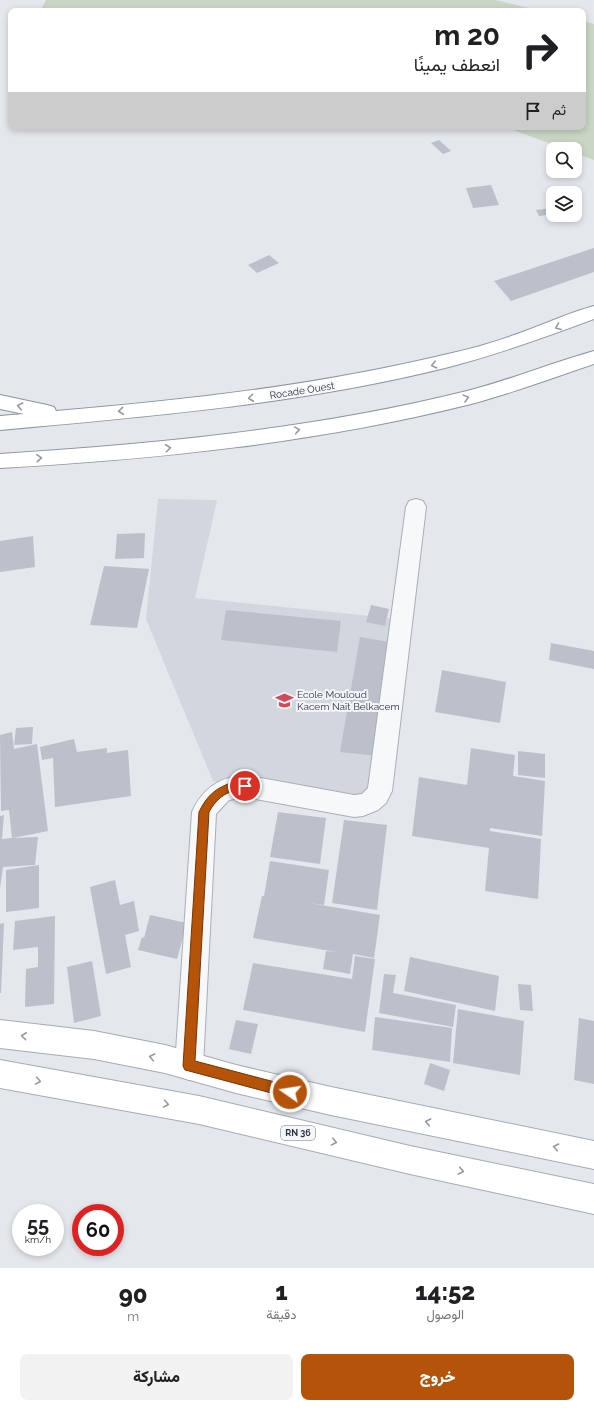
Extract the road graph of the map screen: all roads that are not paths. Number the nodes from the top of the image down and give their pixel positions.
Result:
1 (594, 312) edge
2 (594, 357) edge
3 (0, 402) edge
4 (68, 417) junction
5 (0, 423) edge
6 (0, 461) edge
7 (416, 507) dead end
8 (0, 1034) edge
9 (189, 1066) junction
10 (0, 1074) edge
11 (594, 1155) edge
12 (594, 1199) edge

1 -> 4 main road, Rocade Ouest
6 -> 2 main road
4 -> 3 main road
4 - 5 main road, Rocade Ouest
7 - 9 street
9 -> 8 main road
11 -> 9 main road
10 -> 12 main road, RN 36

